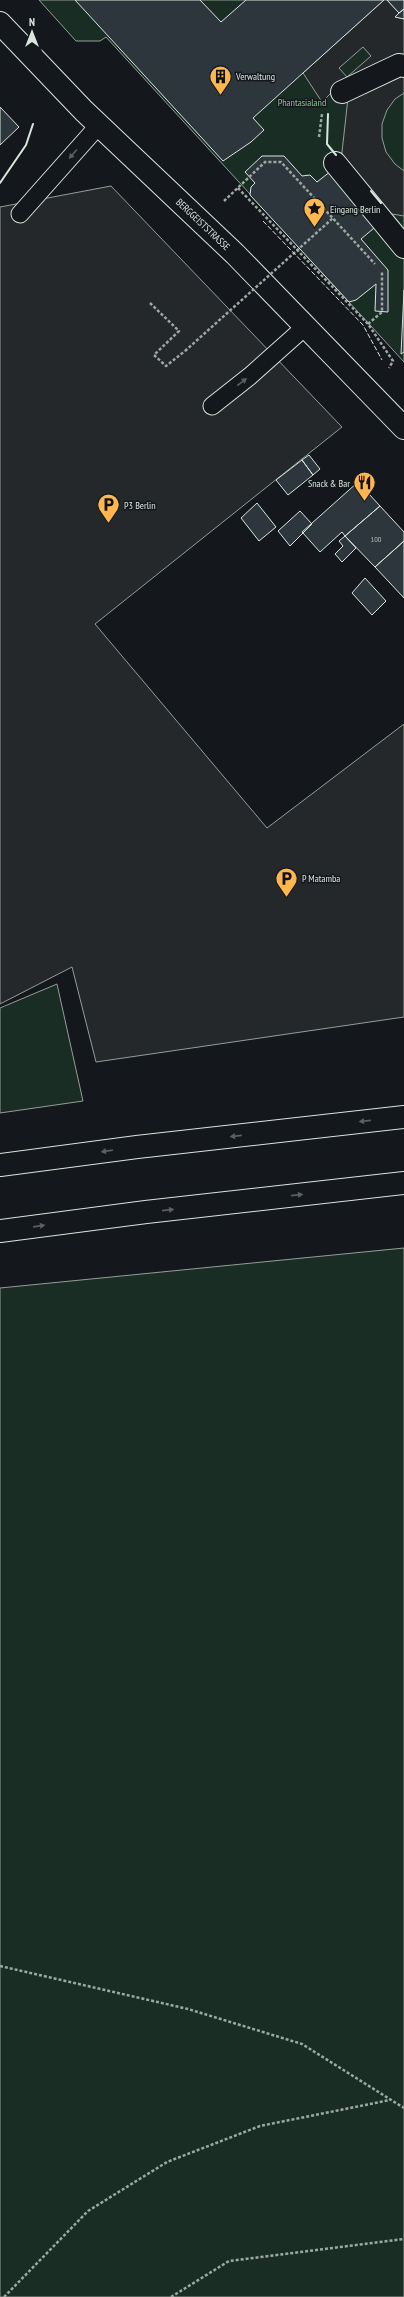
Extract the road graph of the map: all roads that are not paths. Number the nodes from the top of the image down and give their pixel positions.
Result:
1 (0, 23) edge
2 (404, 66) edge
3 (342, 92) road end
4 (99, 125) junction
5 (335, 163) road end
6 (20, 214) dead end
7 (404, 247) edge
8 (306, 326) junction
9 (212, 406) dead end
10 (404, 428) edge
11 (404, 1117) edge
12 (0, 1165) edge
13 (404, 1183) edge
14 (0, 1231) edge

1 - 4 main road, BERGGEISTSTRASSE
2 - 3 main road
4 -> 6 lane
4 - 8 main road, BERGGEISTSTRASSE
5 - 7 main road
9 -> 8 lane
8 - 10 main road, BERGGEISTSTRASSE
11 -> 12 main road
14 -> 13 main road

